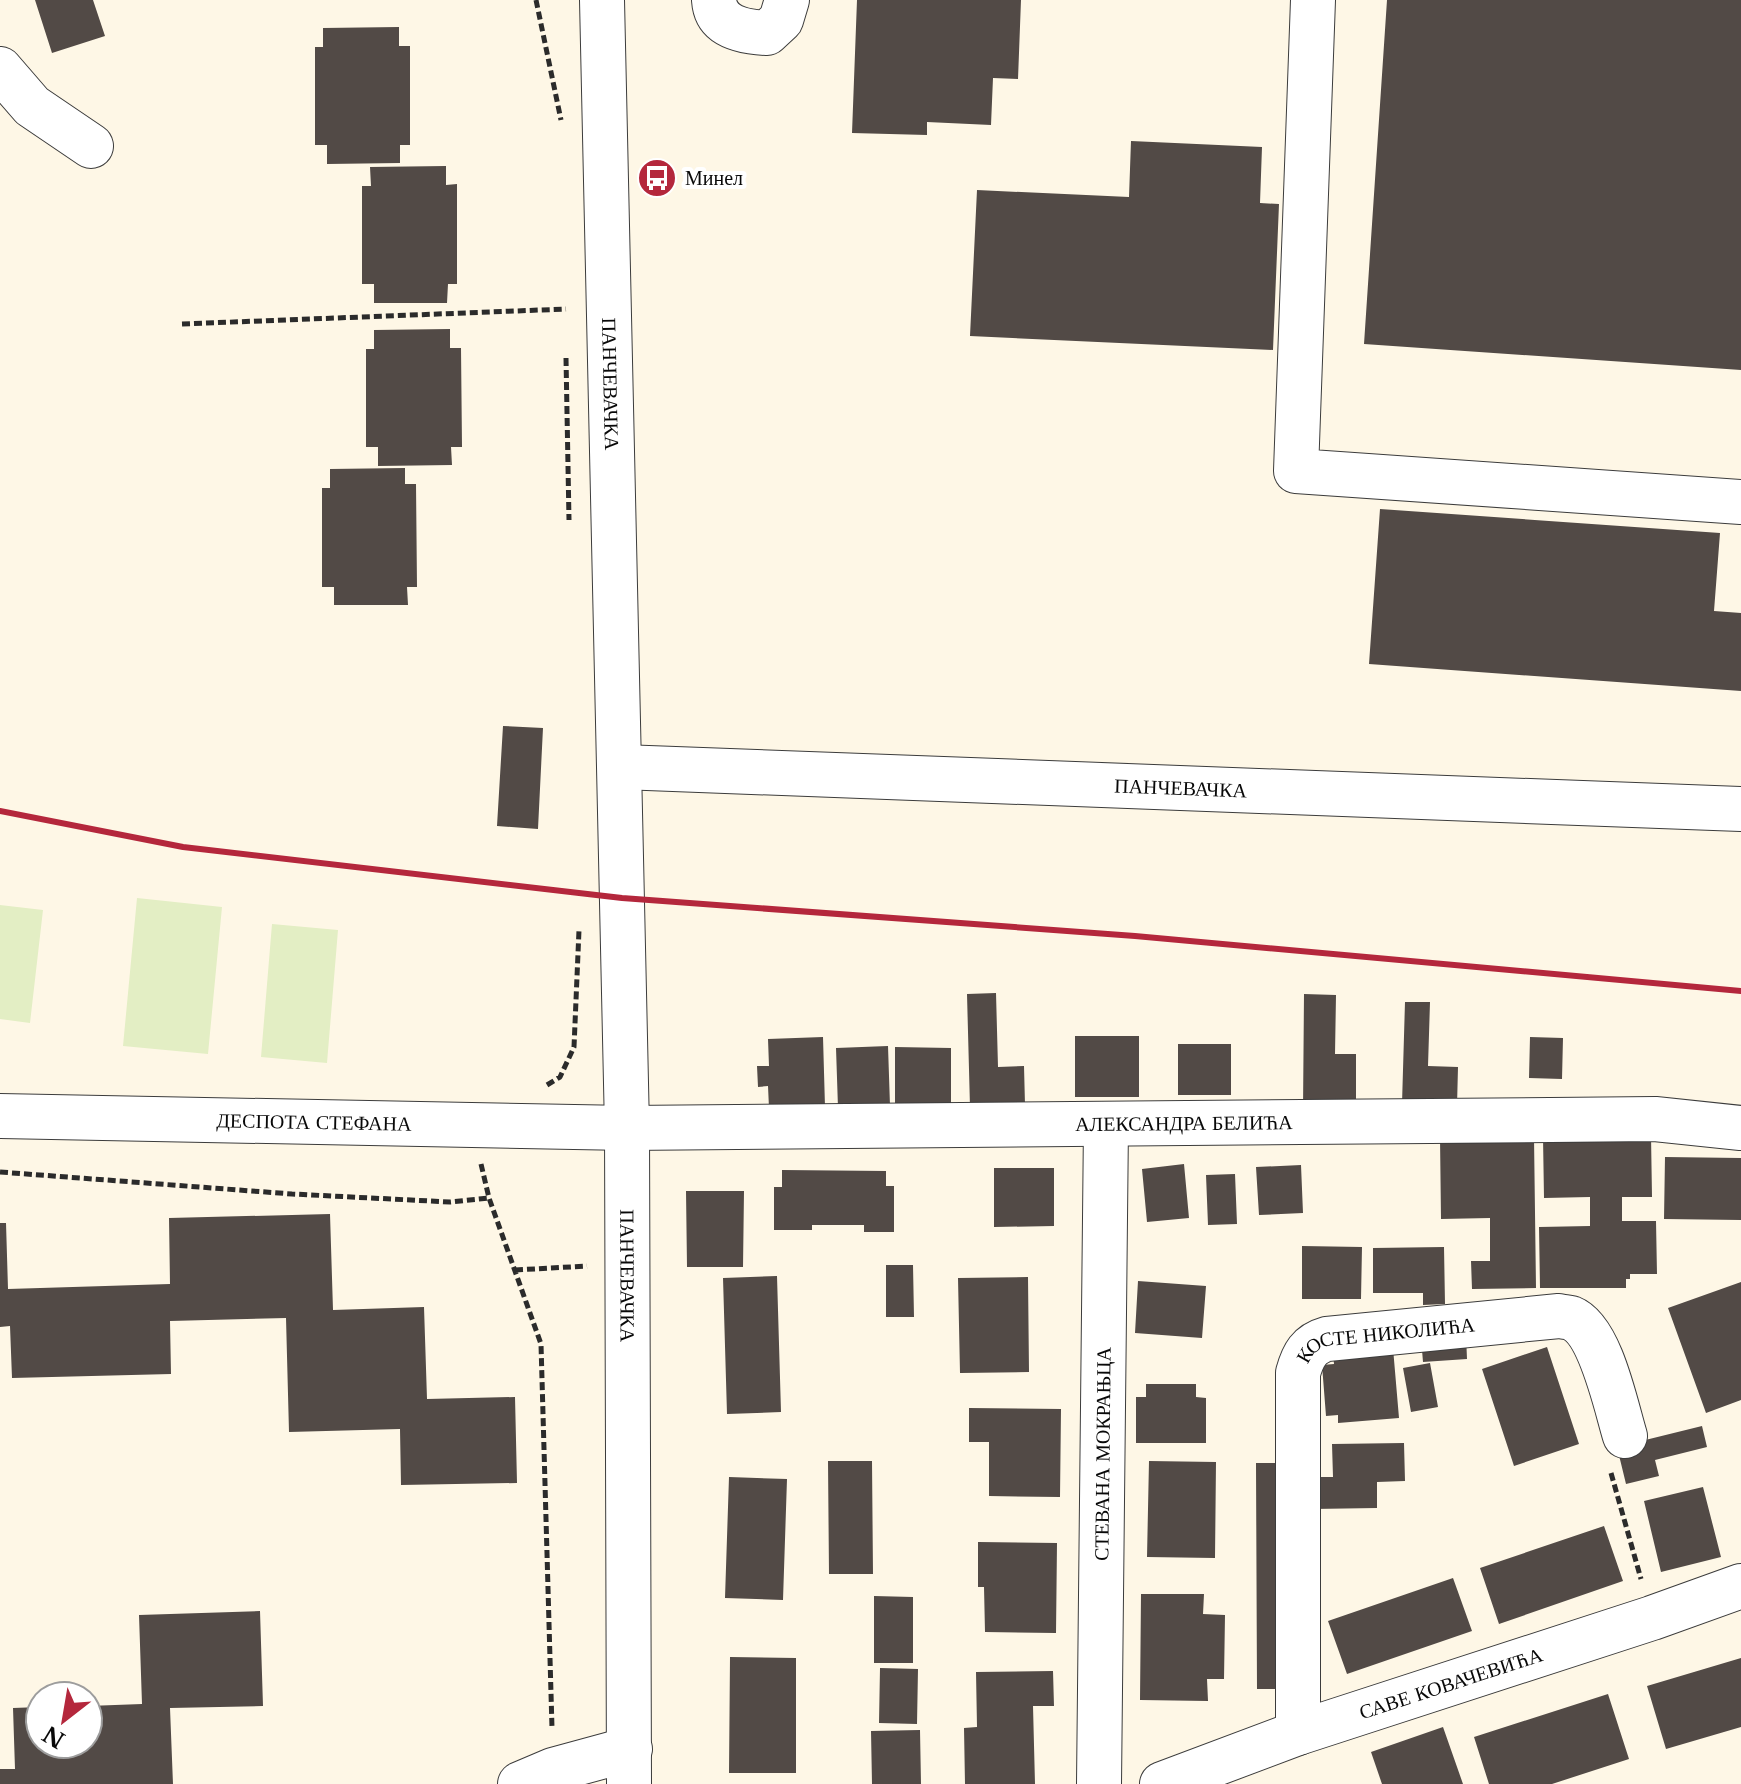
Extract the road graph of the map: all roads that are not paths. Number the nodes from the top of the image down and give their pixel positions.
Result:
1 (602, 0) edge
2 (714, 0) edge
3 (787, 0) edge
4 (1313, 0) edge
5 (0, 69) edge
6 (16, 112) edge
7 (91, 146) dead end
8 (1741, 502) edge
9 (621, 767) junction
10 (1741, 809) edge
11 (0, 1116) edge
12 (1106, 1124) junction
13 (627, 1128) junction
14 (1741, 1128) edge
15 (1625, 1436) road end
16 (1741, 1586) edge
17 (1298, 1733) junction
18 (630, 1766) edge
19 (537, 1777) edge
20 (1099, 1784) edge
21 (1162, 1784) edge

1 - 9 street, ПАНЧЕВАЧКА
2 - 3 street
4 - 8 street
5 - 6 street
6 - 7 street
9 - 10 street, ПАНЧЕВАЧКА
9 - 13 street, ПАНЧЕВАЧКА
11 - 13 street, ДЕСПОТА СТЕФАНА
12 - 13 street, АЛЕКСАНДРА БЕЛИЋА
12 - 14 street, АЛЕКСАНДРА БЕЛИЋА
12 - 20 street, СТЕВАНА МОКРАЊЦА
13 - 18 street, ПАНЧЕВАЧКА
15 - 17 street, КОСТЕ НИКОЛИЋА
16 - 17 street, САВЕ КОВАЧЕВИЋА
17 - 21 street, САВЕ КОВАЧЕВИЋА
18 - 19 street

